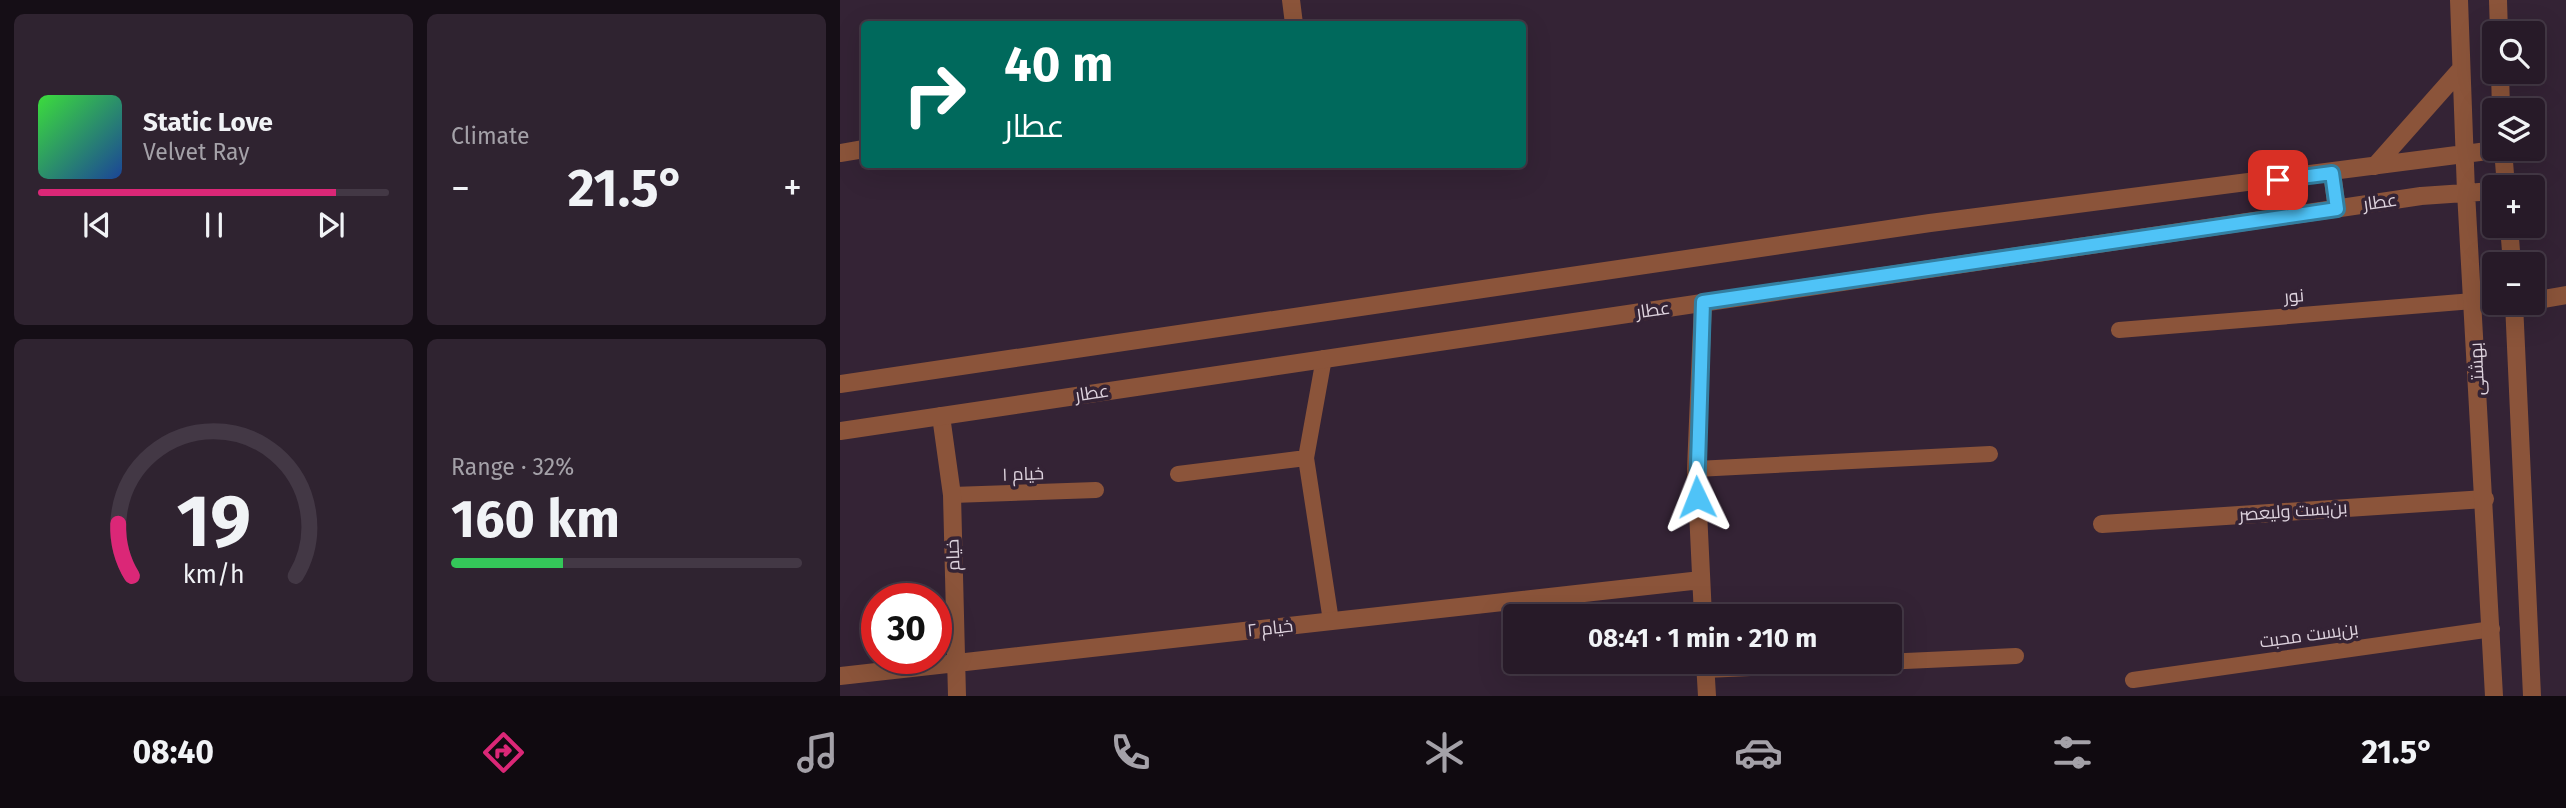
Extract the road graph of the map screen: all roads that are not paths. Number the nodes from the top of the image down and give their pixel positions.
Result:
1 (1291, 0) edge
2 (2459, 0) edge
3 (2498, 0) edge
4 (1294, 21) edge
5 (2499, 21) edge
6 (2461, 69) junction
7 (861, 150) edge
8 (2482, 152) edge
9 (840, 153) edge
10 (2464, 155) junction
11 (2375, 166) junction
12 (2332, 173) junction
13 (2482, 191) edge
14 (2466, 192) junction
15 (2337, 209) junction
16 (2566, 295) edge
17 (2545, 299) edge
18 (2473, 301) junction
19 (1703, 302) junction
20 (2521, 315) edge
21 (2119, 330) dead end
22 (1324, 358) junction
23 (840, 384) edge
24 (941, 415) junction
25 (840, 431) edge
26 (1990, 454) dead end
27 (1306, 458) junction
28 (1696, 469) junction
29 (1178, 474) dead end
30 (1096, 490) dead end
31 (952, 495) junction
32 (2484, 499) junction
33 (2102, 524) dead end
34 (1701, 580) junction
35 (1702, 604) edge
36 (1331, 621) junction
37 (2492, 629) junction
38 (2016, 656) dead end
39 (1902, 660) edge
40 (956, 663) junction
41 (1706, 674) edge
42 (840, 676) edge
43 (2133, 680) dead end
44 (957, 696) edge
45 (1707, 696) edge
46 (2494, 696) edge
47 (2532, 696) edge

1 - 4 street
2 - 6 street, بهشتی
3 - 5 street
6 - 10 street, بهشتی
6 - 11 street
7 - 9 street
8 - 10 street, عطار
10 - 11 street, عطار
10 - 14 street, بهشتی
11 - 12 street, عطار
12 - 15 street
12 - 23 street, عطار
13 - 14 street, عطار
14 - 15 street, عطار
14 - 18 street, بهشتی
15 - 19 street, عطار
16 - 17 street
18 - 21 lane, نور
18 - 32 street, بهشتی
19 - 22 street, عطار
19 - 28 street
20 - 47 street
22 - 24 street, عطار
22 - 27 lane
24 - 25 street, عطار
24 - 31 street, خیام
26 - 28 lane
27 - 29 lane
27 - 36 lane
28 - 34 street
30 - 31 lane, خیام ۱
31 - 40 street, خیام
32 - 33 street, بن‌بست ولیعصر
32 - 37 street, بهشتی
34 - 35 street
34 - 36 street, خیام ۲
36 - 40 street, خیام ۲
37 - 43 lane, بن‌بست محبت
37 - 46 street, بهشتی
38 - 39 lane
40 - 42 street, خیام ۲
40 - 44 street, خیام
41 - 45 street

